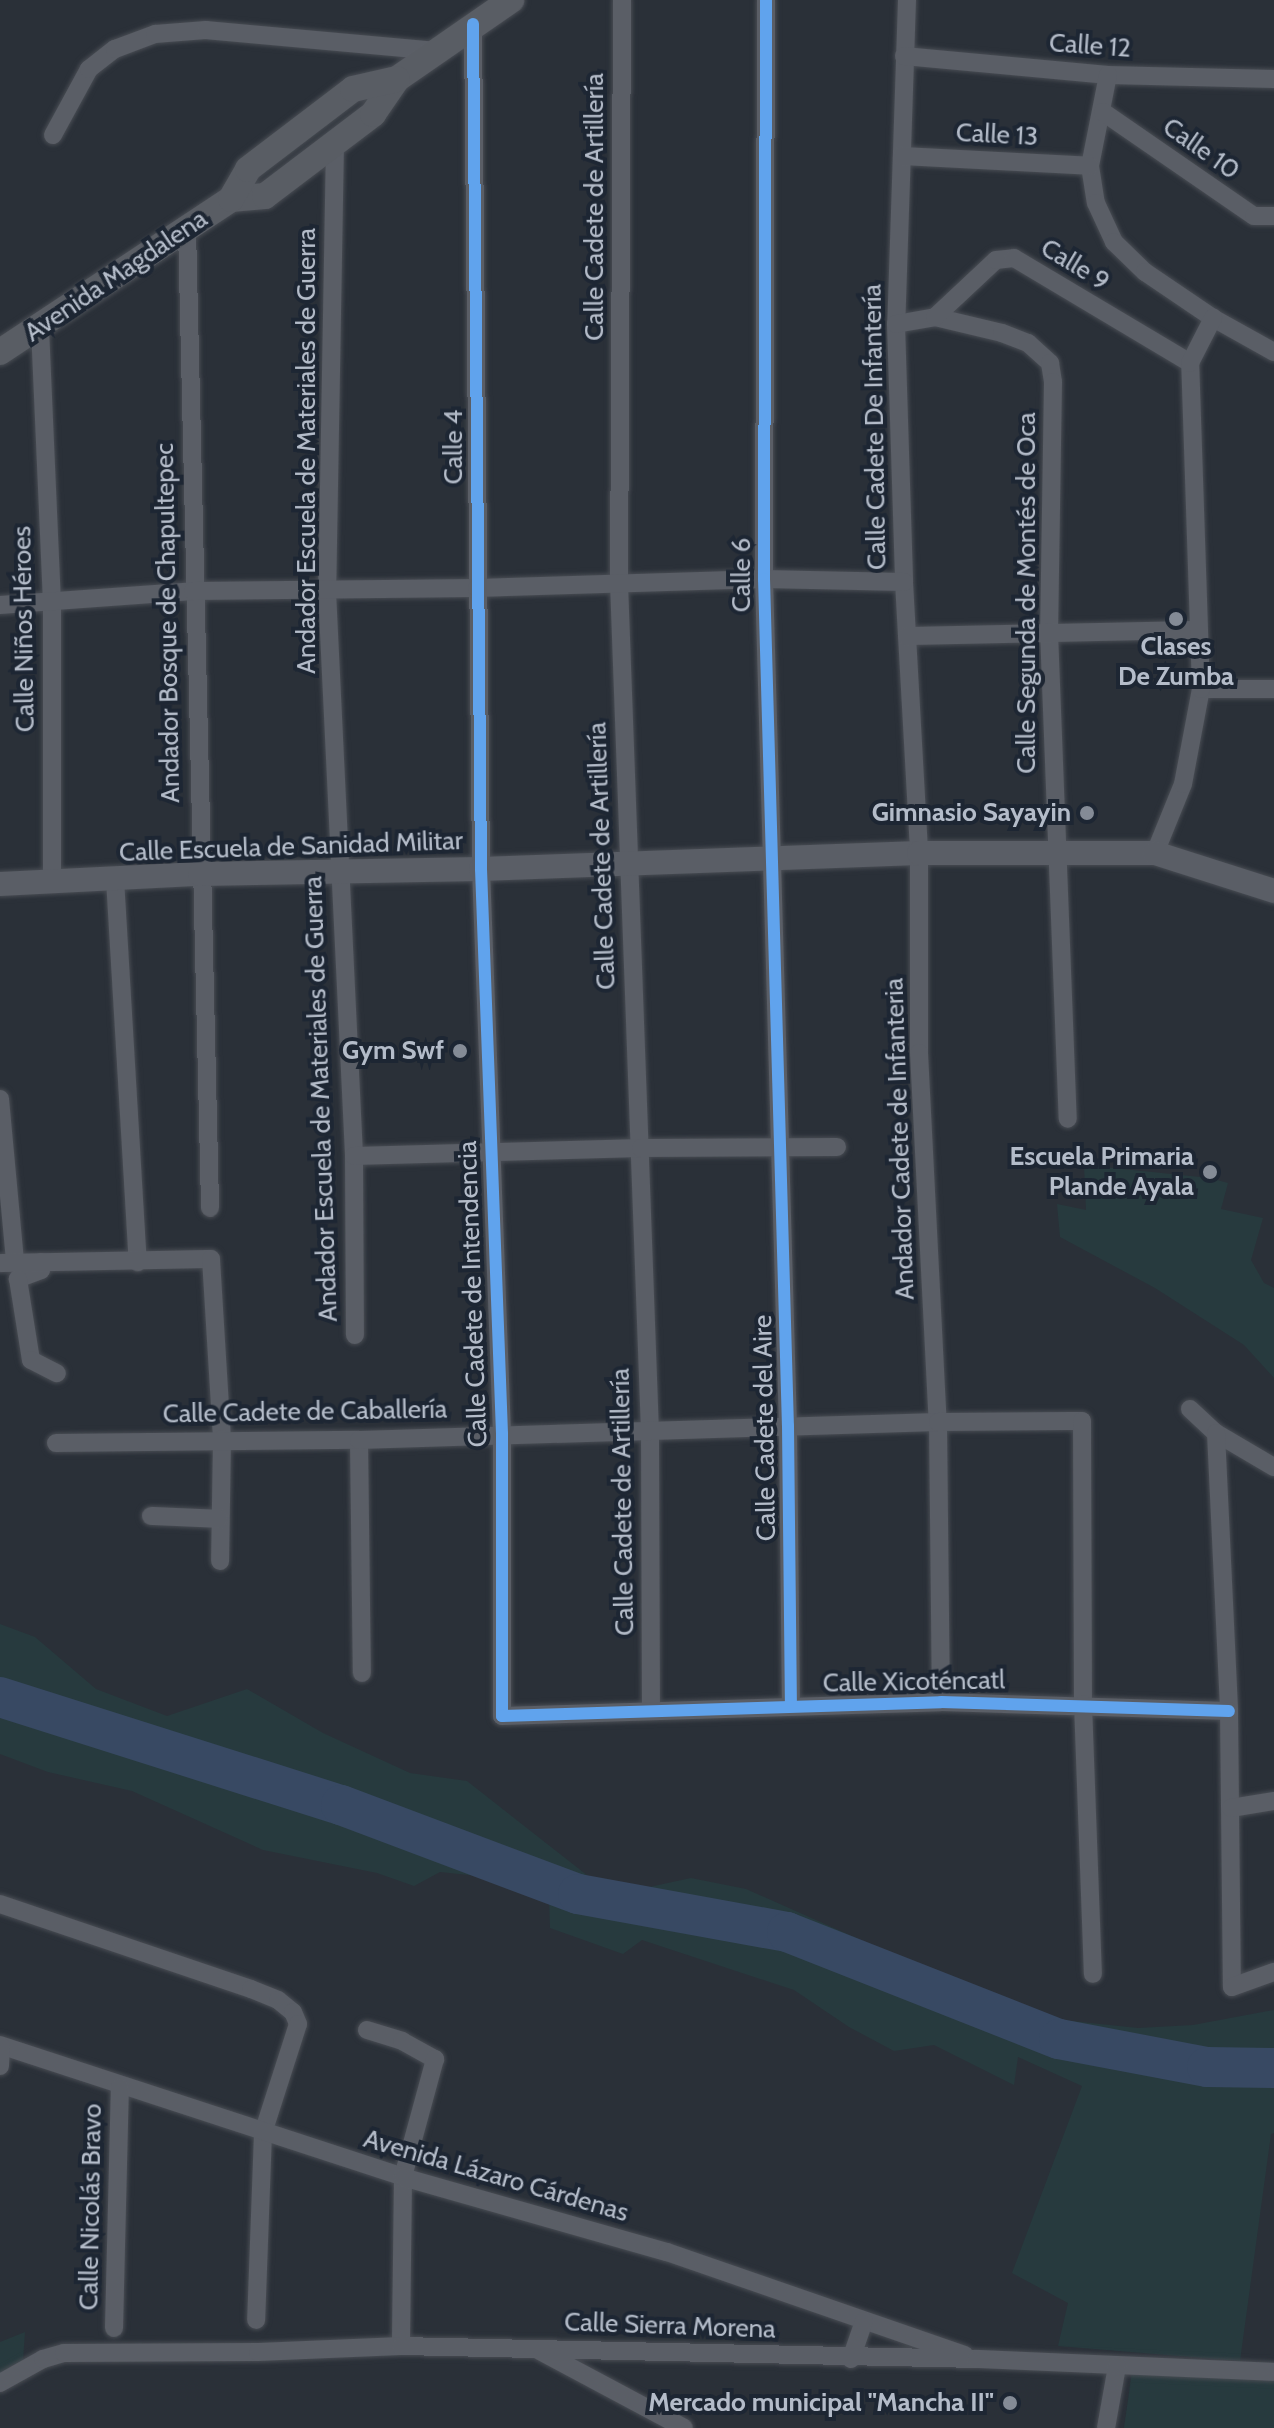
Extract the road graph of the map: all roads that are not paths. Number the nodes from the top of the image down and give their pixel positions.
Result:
1 (511, 0) edge
2 (622, 0) edge
3 (766, 0) edge
4 (907, 0) edge
5 (473, 24) junction
6 (436, 51) junction
7 (904, 56) junction
8 (1108, 75) junction
9 (397, 79) junction
10 (1274, 79) edge
11 (1103, 112) junction
12 (53, 135) dead end
13 (335, 143) junction
14 (902, 156) junction
15 (1090, 166) junction
16 (231, 199) junction
17 (1274, 216) edge
18 (187, 229) junction
19 (935, 317) junction
20 (1213, 318) junction
21 (896, 324) junction
22 (40, 328) junction
23 (0, 352) edge
24 (1274, 352) edge
25 (1190, 363) junction
26 (764, 579) junction
27 (904, 582) junction
28 (619, 583) junction
29 (477, 588) junction
30 (193, 591) junction
31 (327, 591) junction
32 (52, 603) junction
33 (0, 605) edge
34 (1196, 630) junction
35 (1049, 632) junction
36 (907, 636) junction
37 (1201, 689) junction
38 (1274, 689) edge
39 (919, 853) junction
40 (1055, 853) junction
41 (1155, 853) junction
42 (770, 858) junction
43 (627, 862) junction
44 (481, 869) junction
45 (340, 872) junction
46 (200, 874) junction
47 (115, 879) junction
48 (52, 881) junction
49 (0, 884) edge
50 (1274, 891) edge
51 (0, 1099) edge
52 (1068, 1119) dead end
53 (837, 1147) dead end
54 (641, 1148) junction
55 (781, 1150) junction
56 (490, 1152) junction
57 (354, 1156) junction
58 (210, 1208) dead end
59 (41, 1262) junction
60 (138, 1262) junction
61 (7, 1263) edge
62 (355, 1335) dead end
63 (57, 1373) dead end
64 (1190, 1409) dead end
65 (938, 1422) junction
66 (788, 1426) junction
67 (650, 1432) junction
68 (1216, 1433) junction
69 (502, 1434) junction
70 (222, 1439) junction
71 (359, 1440) junction
72 (56, 1443) dead end
73 (1274, 1467) edge
74 (151, 1516) dead end
75 (219, 1519) junction
76 (220, 1561) dead end
77 (362, 1673) dead end
78 (941, 1702) junction
79 (1083, 1704) junction
80 (791, 1706) junction
81 (651, 1709) junction
82 (1229, 1711) junction
83 (502, 1716) joint
84 (1274, 1801) edge
85 (1231, 1808) junction
86 (0, 1904) edge
87 (1274, 1972) edge
88 (1093, 1974) dead end
89 (367, 2030) dead end
90 (0, 2046) edge
91 (0, 2066) edge
92 (120, 2087) junction
93 (263, 2133) junction
94 (403, 2177) junction
95 (256, 2320) dead end
96 (864, 2321) junction
97 (114, 2328) dead end
98 (401, 2346) junction
99 (534, 2348) junction
100 (851, 2359) junction
101 (977, 2359) junction
102 (1117, 2366) junction
103 (1274, 2372) edge
104 (0, 2383) edge
105 (684, 2428) edge
106 (1106, 2428) edge

1 - 5 main road, Avenida Magdalena
2 - 28 street, Calle Cadete de Artillería
3 - 26 street, Calle 6
4 - 7 street, Calle Cadete De Infantería
5 - 6 main road, Avenida Magdalena
5 - 29 street, Calle 4
6 - 9 main road, Avenida Magdalena
6 - 12 street
7 - 8 street, Calle 12
7 - 14 street, Calle Cadete De Infantería
8 - 10 street, Calle 12
8 - 11 street
9 - 13 main road, Avenida Magdalena
9 - 16 main road, Avenida Magdalena
11 - 15 street
11 - 17 street, Calle 10
13 - 16 main road, Avenida Magdalena
13 - 31 street, Andador Escuela de Materiales de Guerra
14 - 15 street, Calle 13
14 - 21 street, Calle Cadete De Infantería
15 - 20 street
16 - 18 main road, Avenida Magdalena
18 - 22 main road, Avenida Magdalena
18 - 30 street, Andador Bosque de Chapultepec
19 - 21 street
19 - 25 street, Calle 9
19 - 35 street, Calle Segunda de Montés de Oca
20 - 24 street
20 - 25 street
21 - 27 street, Calle Cadete De Infantería
22 - 23 main road, Avenida Magdalena
22 - 32 street, Calle Niños Héroes
25 - 34 street
26 - 27 street
26 - 28 street
26 - 42 street, Calle 6
27 - 36 street, Calle Cadete De Infantería
28 - 29 street
28 - 43 street, Calle Cadete de Artillería
29 - 31 street
29 - 44 street, Calle 4
30 - 31 street
30 - 32 street
30 - 46 street, Andador Bosque de Chapultepec
31 - 45 street, Andador Escuela de Materiales de Guerra
32 - 33 street
32 - 48 street, Calle Niños Héroes
34 - 35 street
34 - 37 street
35 - 36 street
35 - 40 street, Calle Segunda de Montés de Oca
36 - 39 street, Calle Cadete De Infantería
37 - 38 street
37 - 41 street
39 - 40 street, Calle Escuela de Sanidad Militar
39 - 42 street, Calle Escuela de Sanidad Militar
39 - 65 street, Andador Cadete de Infanteria
40 - 41 street, Calle Escuela de Sanidad Militar
40 - 52 street, Calle Segunda de Montés de Oca
41 - 50 street, Calle Escuela de Sanidad Militar
42 - 43 street, Calle Escuela de Sanidad Militar
42 - 55 street, Calle 6
43 - 44 street, Calle Escuela de Sanidad Militar
43 - 54 street, Calle Cadete de Artillería
44 - 45 street, Calle Escuela de Sanidad Militar
44 - 56 street, Calle Cadete de Intendencia
45 - 46 street, Calle Escuela de Sanidad Militar
45 - 57 street, Andador Escuela de Materiales de Guerra
46 - 47 street, Calle Escuela de Sanidad Militar
46 - 58 street, Andador Bosque de Chapultepec
47 - 48 street, Calle Escuela de Sanidad Militar
47 - 60 street
48 - 49 street, Calle Escuela de Sanidad Militar
51 - 61 street
53 - 55 street
54 - 55 street
54 - 56 street
54 - 67 street, Calle Cadete de Artillería
55 - 66 street, Calle Cadete del Aire
56 - 57 street
56 - 69 street, Calle Cadete de Intendencia
57 - 62 street, Andador Escuela de Materiales de Guerra
59 - 60 street
59 - 61 street
59 - 63 street
60 - 70 street
64 - 68 street
65 - 66 street, Calle Cadete de Caballería
65 - 78 street, Andador Cadete de Infanteria
65 - 79 street, Calle Cadete de Caballería
66 - 67 street, Calle Cadete de Caballería
66 - 80 street, Calle Cadete del Aire
67 - 69 street, Calle Cadete de Caballería
67 - 81 street, Calle Cadete de Artillería
68 - 73 street
68 - 82 street
69 - 71 street, Calle Cadete de Caballería
69 - 83 street, Calle Cadete de Intendencia
70 - 71 street, Calle Cadete de Caballería
70 - 72 street, Calle Cadete de Caballería
70 - 75 street
71 - 77 street
74 - 75 street
75 - 76 street
78 - 79 street, Calle Xicoténcatl
78 - 80 street, Calle Xicoténcatl
79 - 82 street, Calle Xicoténcatl
79 - 88 street
80 - 81 street, Calle Xicoténcatl
81 - 83 street, Calle Xicoténcatl
82 - 85 street
84 - 85 street
85 - 87 street
86 - 93 street
89 - 94 street
90 - 91 street
90 - 92 street, Avenida Lázaro Cárdenas
92 - 93 street, Avenida Lázaro Cárdenas
92 - 97 street, Calle Nicolás Bravo
93 - 94 street, Avenida Lázaro Cárdenas
93 - 95 street
94 - 96 street, Avenida Lázaro Cárdenas
94 - 98 street
96 - 100 street
96 - 101 street, Avenida Lázaro Cárdenas
98 - 99 street, Calle Sierra Morena
98 - 104 street, Calle Sierra Morena
99 - 100 street, Calle Sierra Morena
99 - 105 street
100 - 101 street, Calle Sierra Morena
101 - 102 street, Calle Sierra Morena
102 - 103 street, Calle Sierra Morena
102 - 106 street

